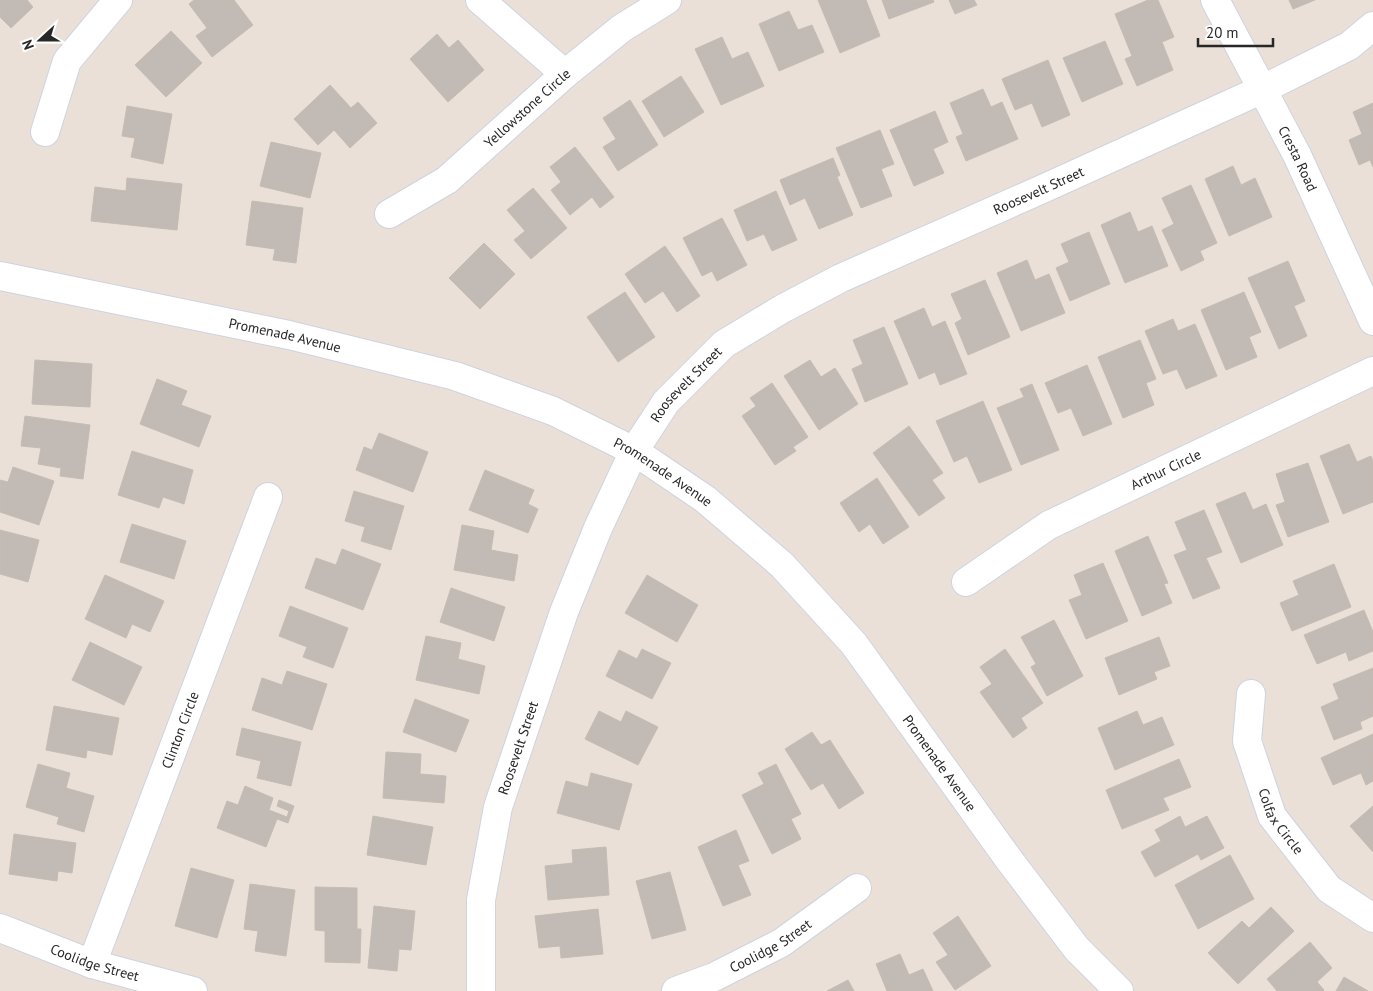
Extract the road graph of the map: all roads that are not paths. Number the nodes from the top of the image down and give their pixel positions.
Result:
1 (118, 0) edge
2 (480, 0) edge
3 (666, 0) edge
4 (1216, 0) edge
5 (1373, 26) edge
6 (565, 74) junction
7 (1263, 89) junction
8 (45, 132) dead end
9 (389, 214) dead end
10 (0, 276) edge
11 (1373, 321) edge
12 (1373, 371) edge
13 (634, 452) junction
14 (268, 497) dead end
15 (966, 582) dead end
16 (1251, 694) dead end
17 (857, 888) dead end
18 (1373, 918) edge
19 (0, 928) edge
20 (92, 964) junction
21 (193, 991) edge
22 (481, 991) edge
23 (676, 991) edge
24 (1119, 991) edge

1 - 8 street
2 - 6 street
3 - 6 street, Yellowstone Circle
4 - 7 street, Cresta Road
5 - 7 street, Roosevelt Street
6 - 9 street, Yellowstone Circle
7 - 11 street, Cresta Road
7 - 13 street, Roosevelt Street
10 - 13 street, Promenade Avenue
12 - 15 street, Arthur Circle
13 - 22 street, Roosevelt Street
13 - 24 street, Promenade Avenue
14 - 20 street, Clinton Circle
16 - 18 street, Colfax Circle
17 - 23 street, Coolidge Street
19 - 20 street, Coolidge Street
20 - 21 street, Coolidge Street

